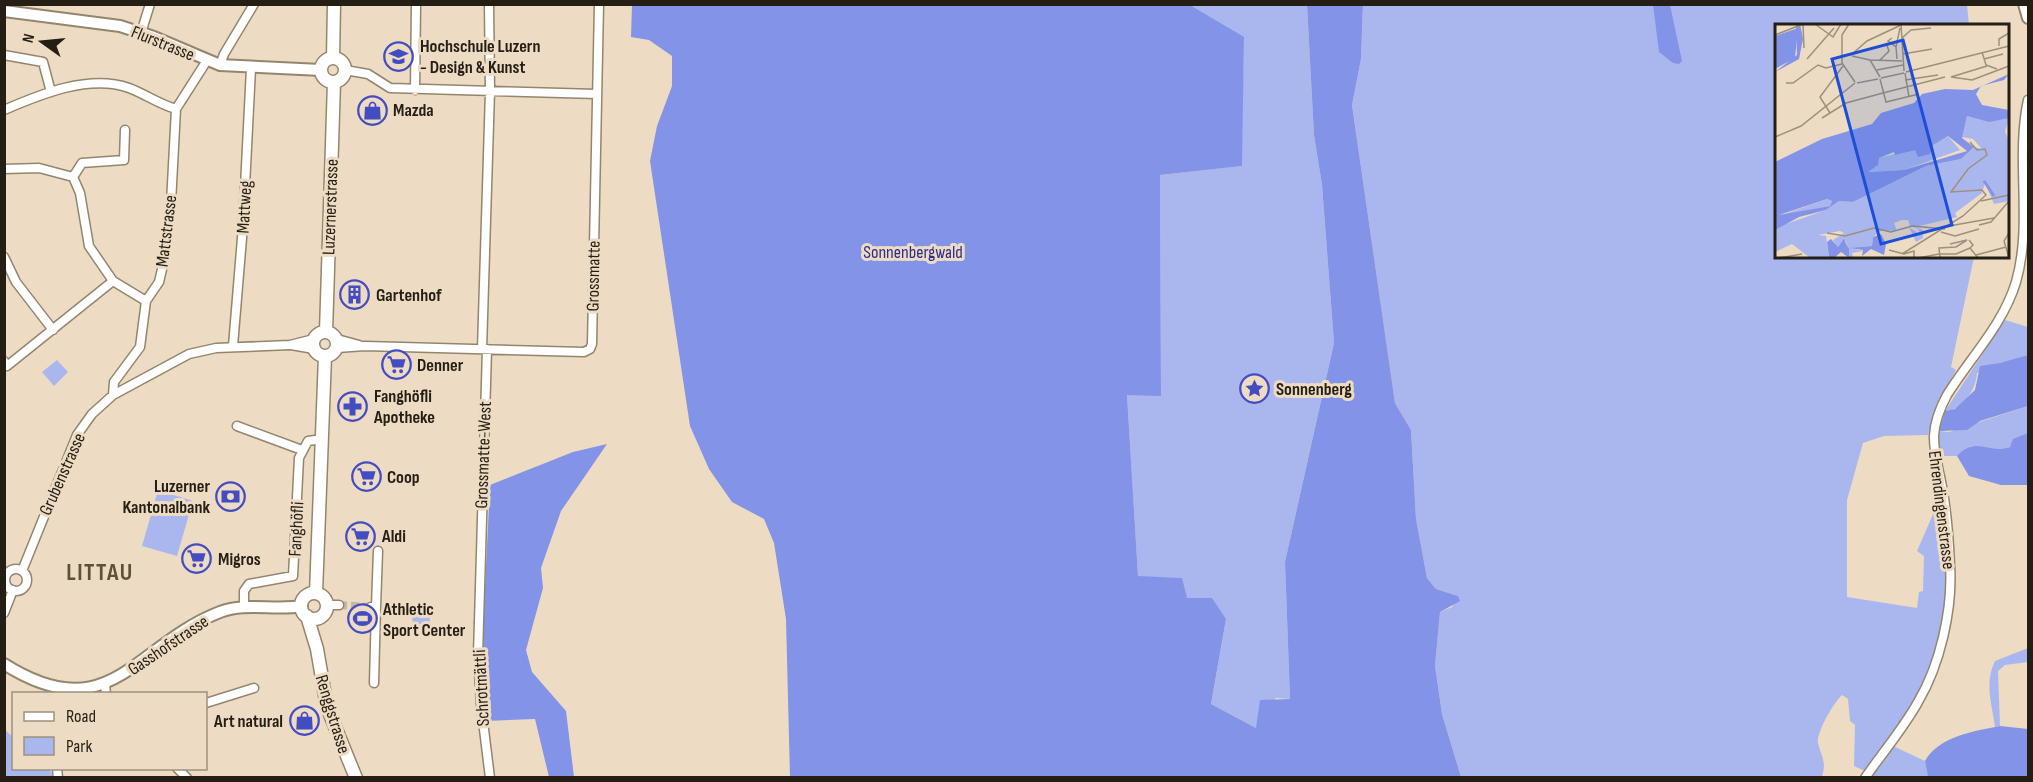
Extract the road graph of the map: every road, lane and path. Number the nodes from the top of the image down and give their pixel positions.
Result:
1 (150, 4) edge
2 (254, 4) edge
3 (334, 4) edge
4 (416, 4) edge
5 (489, 4) edge
6 (599, 4) edge
7 (2024, 4) edge
8 (4, 11) edge
9 (2028, 18) edge
10 (141, 33) junction
11 (4, 55) edge
12 (333, 58) junction
13 (206, 62) junction
14 (220, 65) junction
15 (251, 68) junction
16 (321, 70) junction
17 (345, 70) junction
18 (334, 82) junction
19 (415, 90) junction
20 (490, 91) junction
21 (51, 92) junction
22 (597, 94) junction
23 (2028, 100) edge
24 (176, 109) junction
25 (4, 110) edge
26 (125, 130) dead end
27 (4, 169) edge
28 (73, 177) junction
29 (4, 257) edge
30 (113, 281) junction
31 (146, 301) junction
32 (53, 330) junction
33 (326, 332) junction
34 (314, 344) junction
35 (337, 344) junction
36 (233, 346) junction
37 (484, 349) junction
38 (325, 356) junction
39 (4, 361) edge
40 (113, 395) junction
41 (237, 426) dead end
42 (322, 439) junction
43 (302, 450) junction
44 (378, 551) dead end
45 (480, 562) joint
46 (8, 569) edge
47 (22, 571) junction
48 (5, 578) edge
49 (13, 590) junction
50 (316, 593) junction
51 (244, 607) junction
52 (330, 608) junction
53 (304, 611) junction
54 (4, 613) edge
55 (317, 649) junction
56 (4, 664) edge
57 (374, 683) dead end
58 (254, 688) dead end
59 (105, 689) edge
60 (79, 691) edge
61 (207, 703) edge
62 (356, 777) edge
63 (490, 777) edge
64 (1865, 777) edge

1 - 10 street
2 - 14 street
3 - 12 main road
4 - 19 street
5 - 20 street
6 - 22 street, Grossmatte
7 - 9 street
8 - 10 street, Flurstrasse
10 - 13 street, Flurstrasse
11 - 21 street
12 - 16 main road
12 - 17 main road
13 - 14 street, Flurstrasse
13 - 24 street, Mattstrasse
14 - 15 street, Flurstrasse
15 - 16 street, Flurstrasse
15 - 36 street, Mattweg
16 - 18 main road
17 - 18 main road
17 - 19 street
18 - 33 main road, Luzernerstrasse
19 - 20 street
20 - 22 street
20 - 37 street
21 - 24 street
21 - 25 street
22 - 37 street, Grossmatte
23 - 64 street, Ehrendingenstrasse
24 - 31 street, Mattstrasse
26 - 28 street
27 - 28 street
28 - 30 street
29 - 32 street
30 - 31 street
30 - 32 street
31 - 40 street, Mattstrasse
32 - 39 street
33 - 34 main road
33 - 35 main road
34 - 36 street, Grubenstrasse
34 - 38 main road
35 - 37 street, Grossmatte
35 - 38 main road
36 - 40 street, Grubenstrasse
37 - 45 street, Grossmatte-West
38 - 42 main road
40 - 47 street, Grubenstrasse
41 - 43 street
42 - 43 street
42 - 50 main road
43 - 51 street, Fanghöfli
44 - 57 street
45 - 63 street, Schrotmättli
46 - 47 street
46 - 48 street
47 - 49 street
48 - 49 street
49 - 54 street
50 - 52 main road
50 - 53 main road
51 - 53 street, Gasshofstrasse
51 - 59 street, Gasshofstrasse
52 - 53 main road
52 - 55 main road, Renggstrasse
53 - 55 main road, Renggstrasse
55 - 62 main road, Renggstrasse
56 - 60 street, Gasshofstrasse
58 - 61 street
59 - 60 street, Gasshofstrasse

